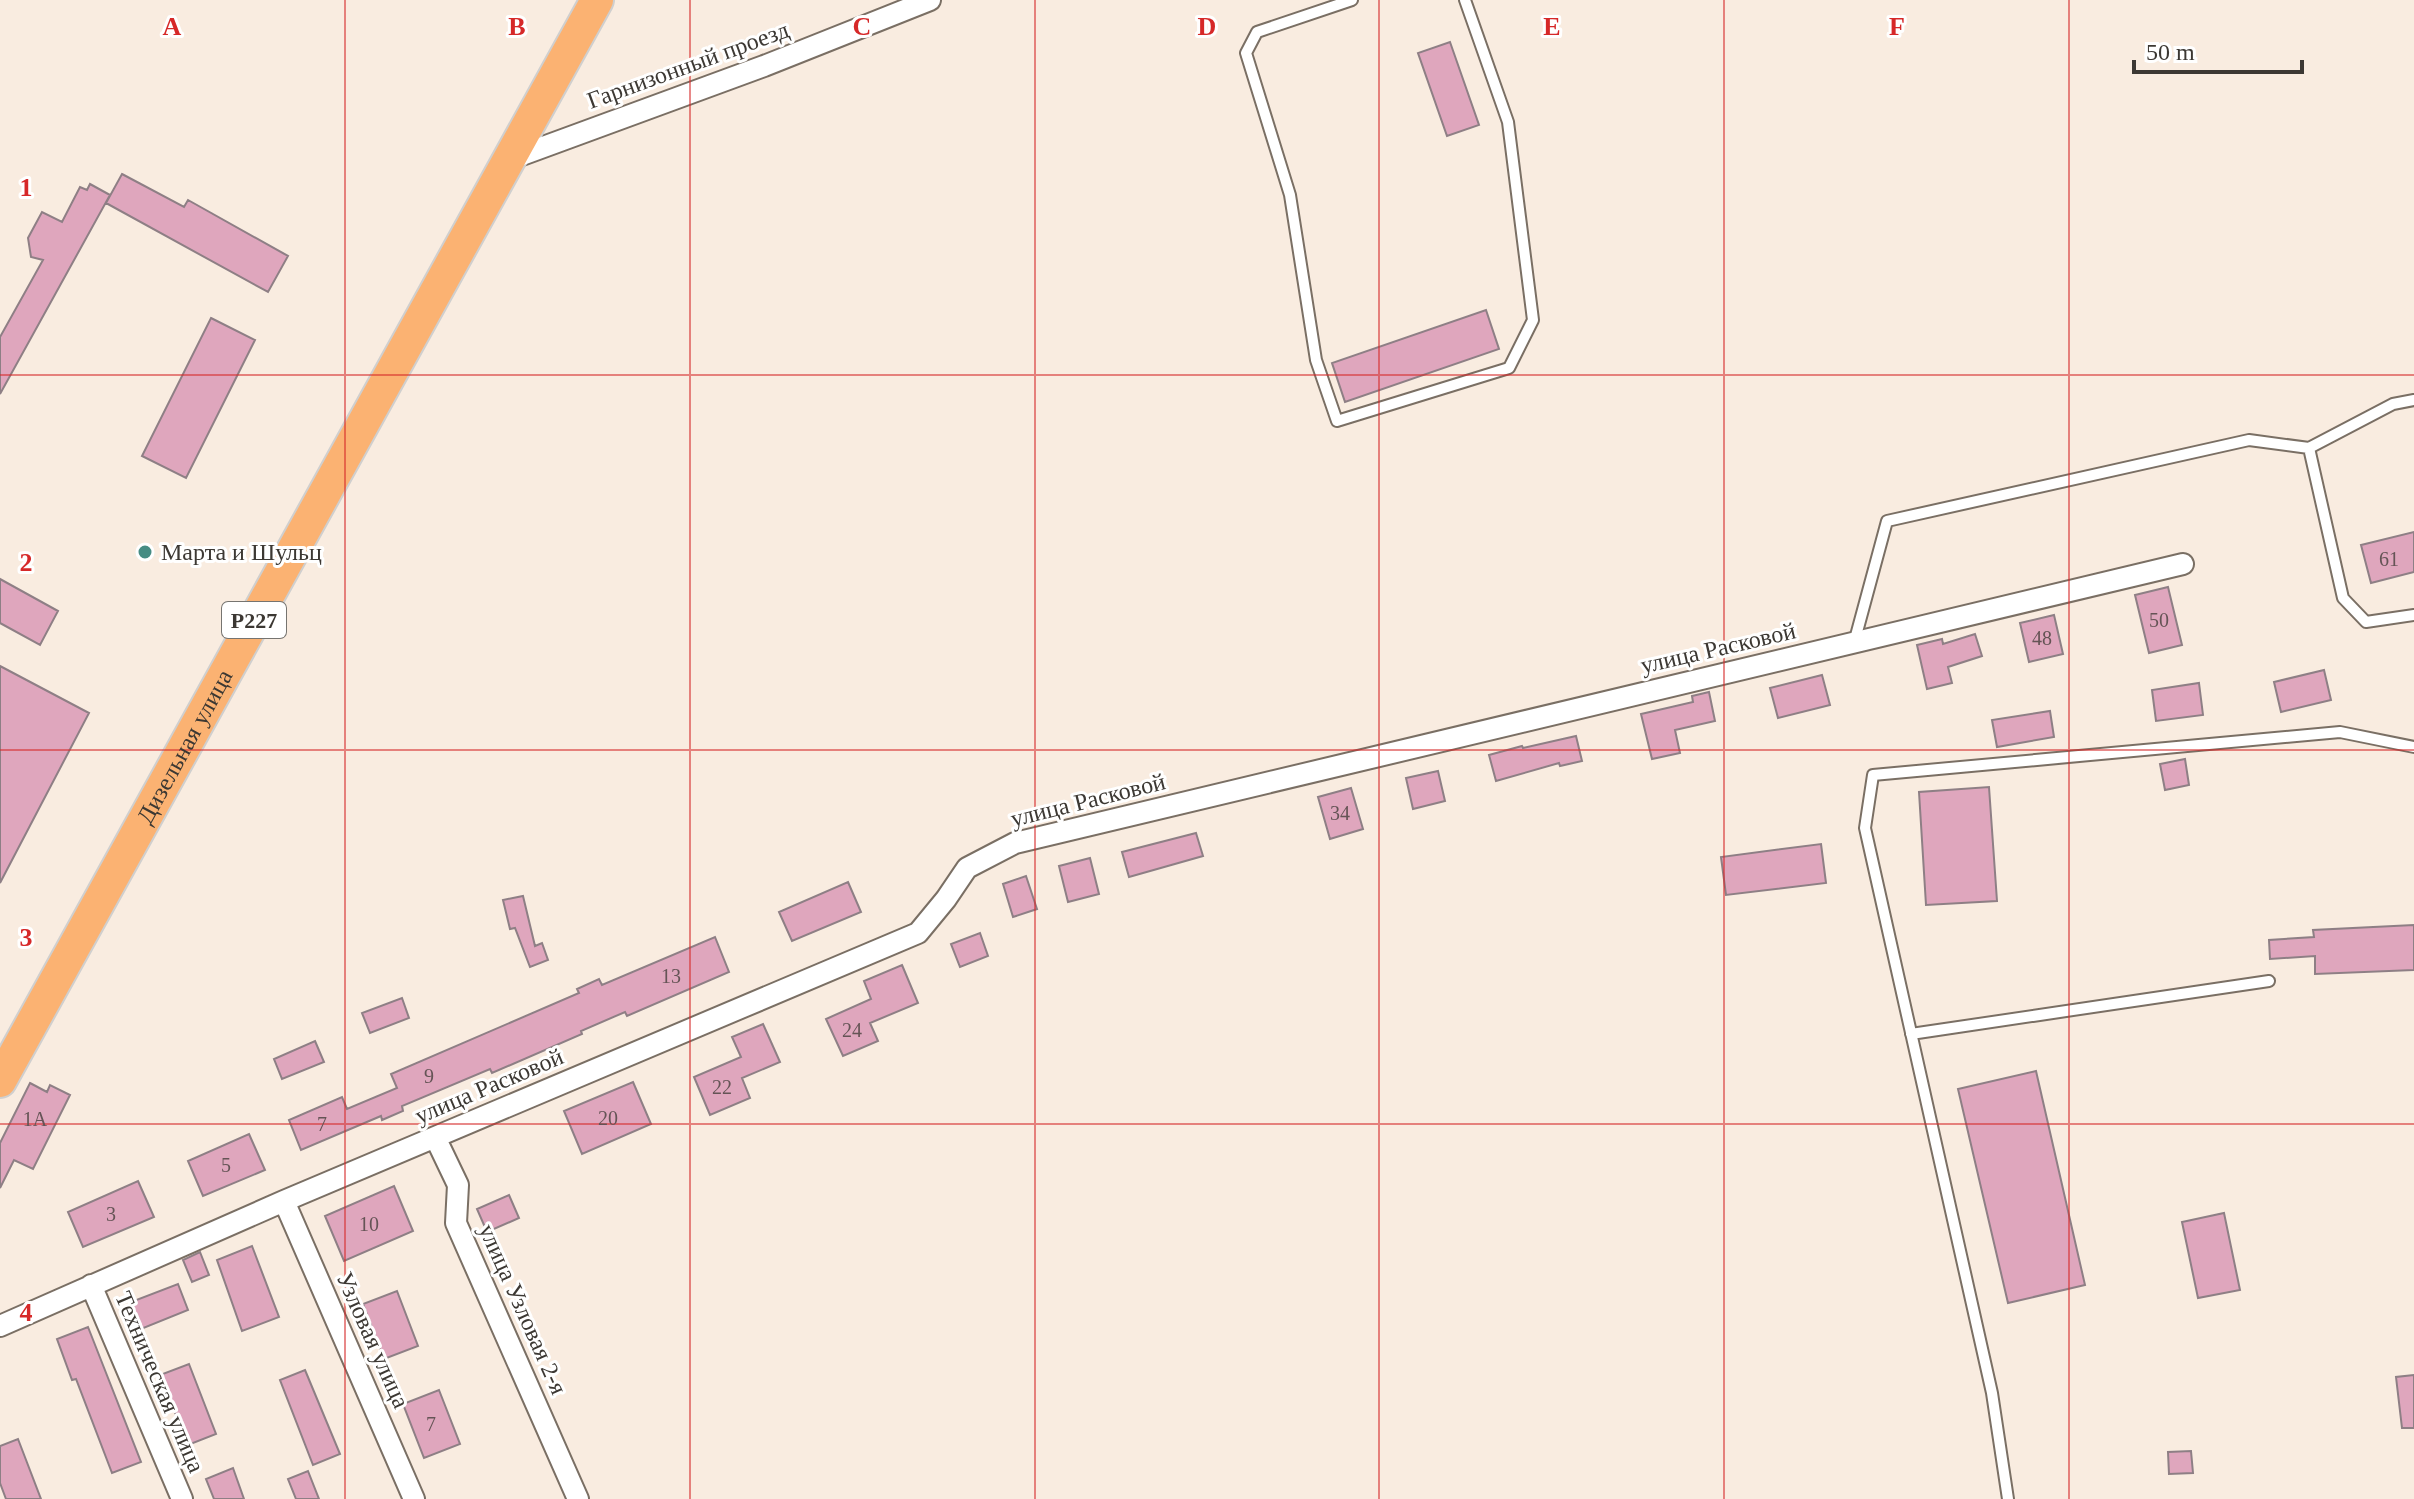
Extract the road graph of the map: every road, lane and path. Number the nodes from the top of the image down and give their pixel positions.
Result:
1 (597, 0) edge
2 (930, 0) edge
3 (1352, 0) edge
4 (1465, 0) edge
5 (508, 160) junction
6 (2414, 400) edge
7 (2309, 448) junction
8 (2183, 564) dead end
9 (2414, 615) edge
10 (1854, 643) junction
11 (2414, 747) edge
12 (2269, 981) dead end
13 (1911, 1034) junction
14 (0, 1081) edge
15 (435, 1137) junction
16 (284, 1201) junction
17 (91, 1285) junction
18 (0, 1326) edge
19 (182, 1499) edge
20 (414, 1499) edge
21 (578, 1499) edge
22 (2008, 1499) edge

1 - 5 main road, Р227
2 - 5 street, Гарнизонный проезд
3 - 4 lane
5 - 14 main road, Дизельная улица / Р227
6 - 7 lane
7 - 9 lane
7 - 10 lane
8 - 10 street, улица Расковой
10 - 15 street, улица Расковой
11 - 13 lane
12 - 13 lane
13 - 22 lane
15 - 16 street, улица Расковой
15 - 21 street, улица Узловая 2-я
16 - 17 street, улица Расковой
16 - 20 street, Узловая улица
17 - 18 street, улица Расковой
17 - 19 street, Техническая улица

